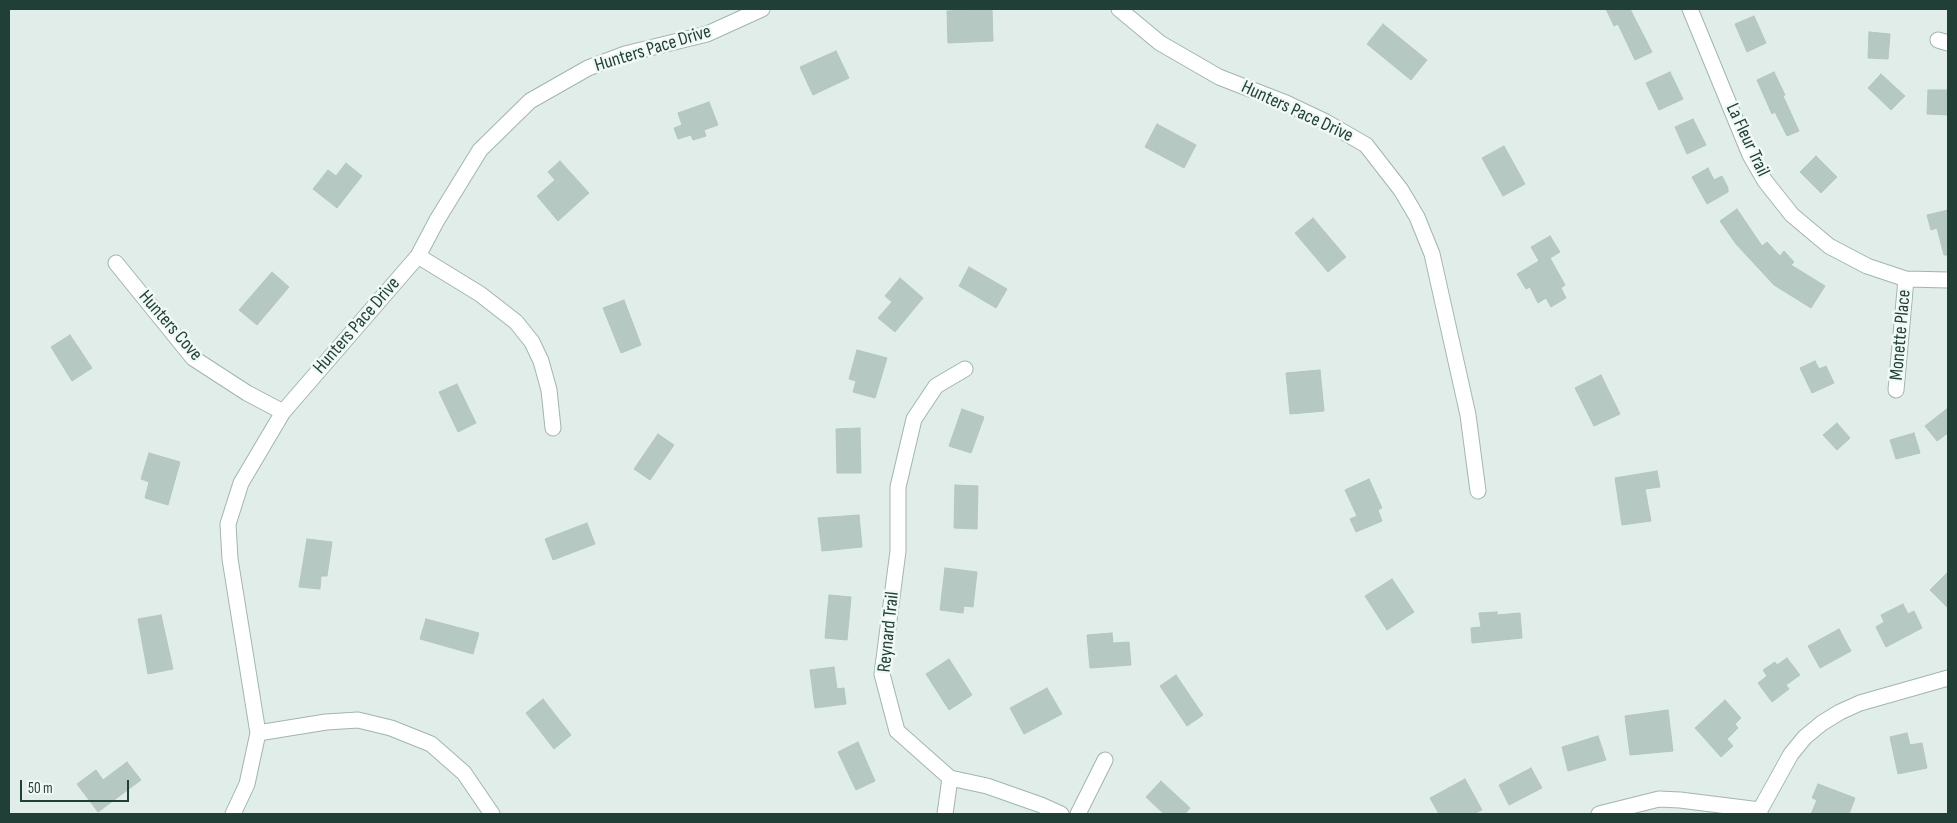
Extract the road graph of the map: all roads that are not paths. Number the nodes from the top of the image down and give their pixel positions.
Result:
1 (762, 9) edge
2 (1119, 9) edge
3 (1690, 9) edge
4 (418, 256) junction
5 (116, 263) dead end
6 (1906, 280) junction
7 (1948, 280) edge
8 (965, 369) dead end
9 (1896, 390) dead end
10 (283, 412) junction
11 (553, 428) dead end
12 (1478, 491) dead end
13 (1948, 678) edge
14 (258, 733) junction
15 (1105, 760) dead end
16 (950, 778) junction
17 (1760, 812) edge
18 (233, 814) edge
19 (492, 814) edge
20 (945, 814) edge
21 (1061, 814) edge
22 (1078, 814) edge
23 (1598, 814) edge

1 - 4 street, Hunters Pace Drive
2 - 12 street, Hunters Pace Drive
3 - 6 street, La Fleur Trail
4 - 10 street, Hunters Pace Drive
4 - 11 street
5 - 10 street, Hunters Cove
6 - 7 street, La Fleur Trail
6 - 9 street, Monette Place
8 - 16 street, Reynard Trail
10 - 14 street, Hunters Pace Drive
13 - 17 street
14 - 18 street, Hunters Pace Drive
14 - 19 street
15 - 22 street
16 - 20 street
16 - 21 street, Reynard Trail
17 - 23 street

